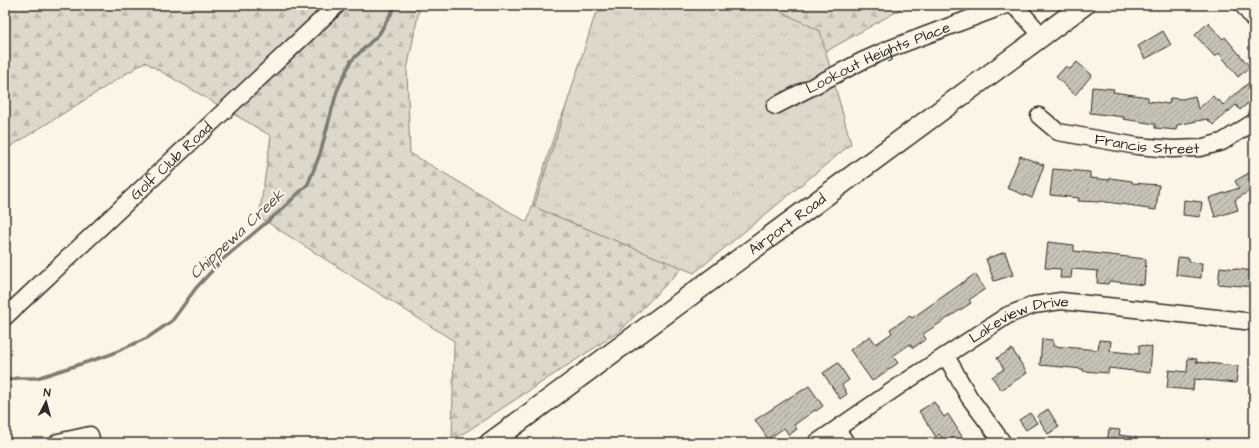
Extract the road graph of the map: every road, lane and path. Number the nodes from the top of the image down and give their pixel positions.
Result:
1 (337, 5) edge
2 (1006, 5) edge
3 (1012, 5) edge
4 (1084, 5) edge
5 (1243, 5) edge
6 (1254, 20) edge
7 (1042, 36) junction
8 (775, 106) dead end
9 (1039, 116) dead end
10 (1254, 122) edge
11 (5, 317) edge
12 (1254, 322) edge
13 (946, 356) junction
14 (837, 429) junction
15 (57, 443) edge
16 (92, 443) edge
17 (490, 443) edge
18 (816, 443) edge
19 (846, 443) edge
20 (1003, 443) edge

1 - 11 street, Golf Club Road
2 - 8 street, Lookout Heights Place
3 - 7 street
4 - 7 main road, Airport Road
5 - 6 street
7 - 17 main road, Airport Road
9 - 10 street, Francis Street
12 - 13 street, Lakeview Drive
13 - 14 street, Lakeview Drive
13 - 20 street
14 - 18 street, Lakeview Drive
14 - 19 street
15 - 16 street

